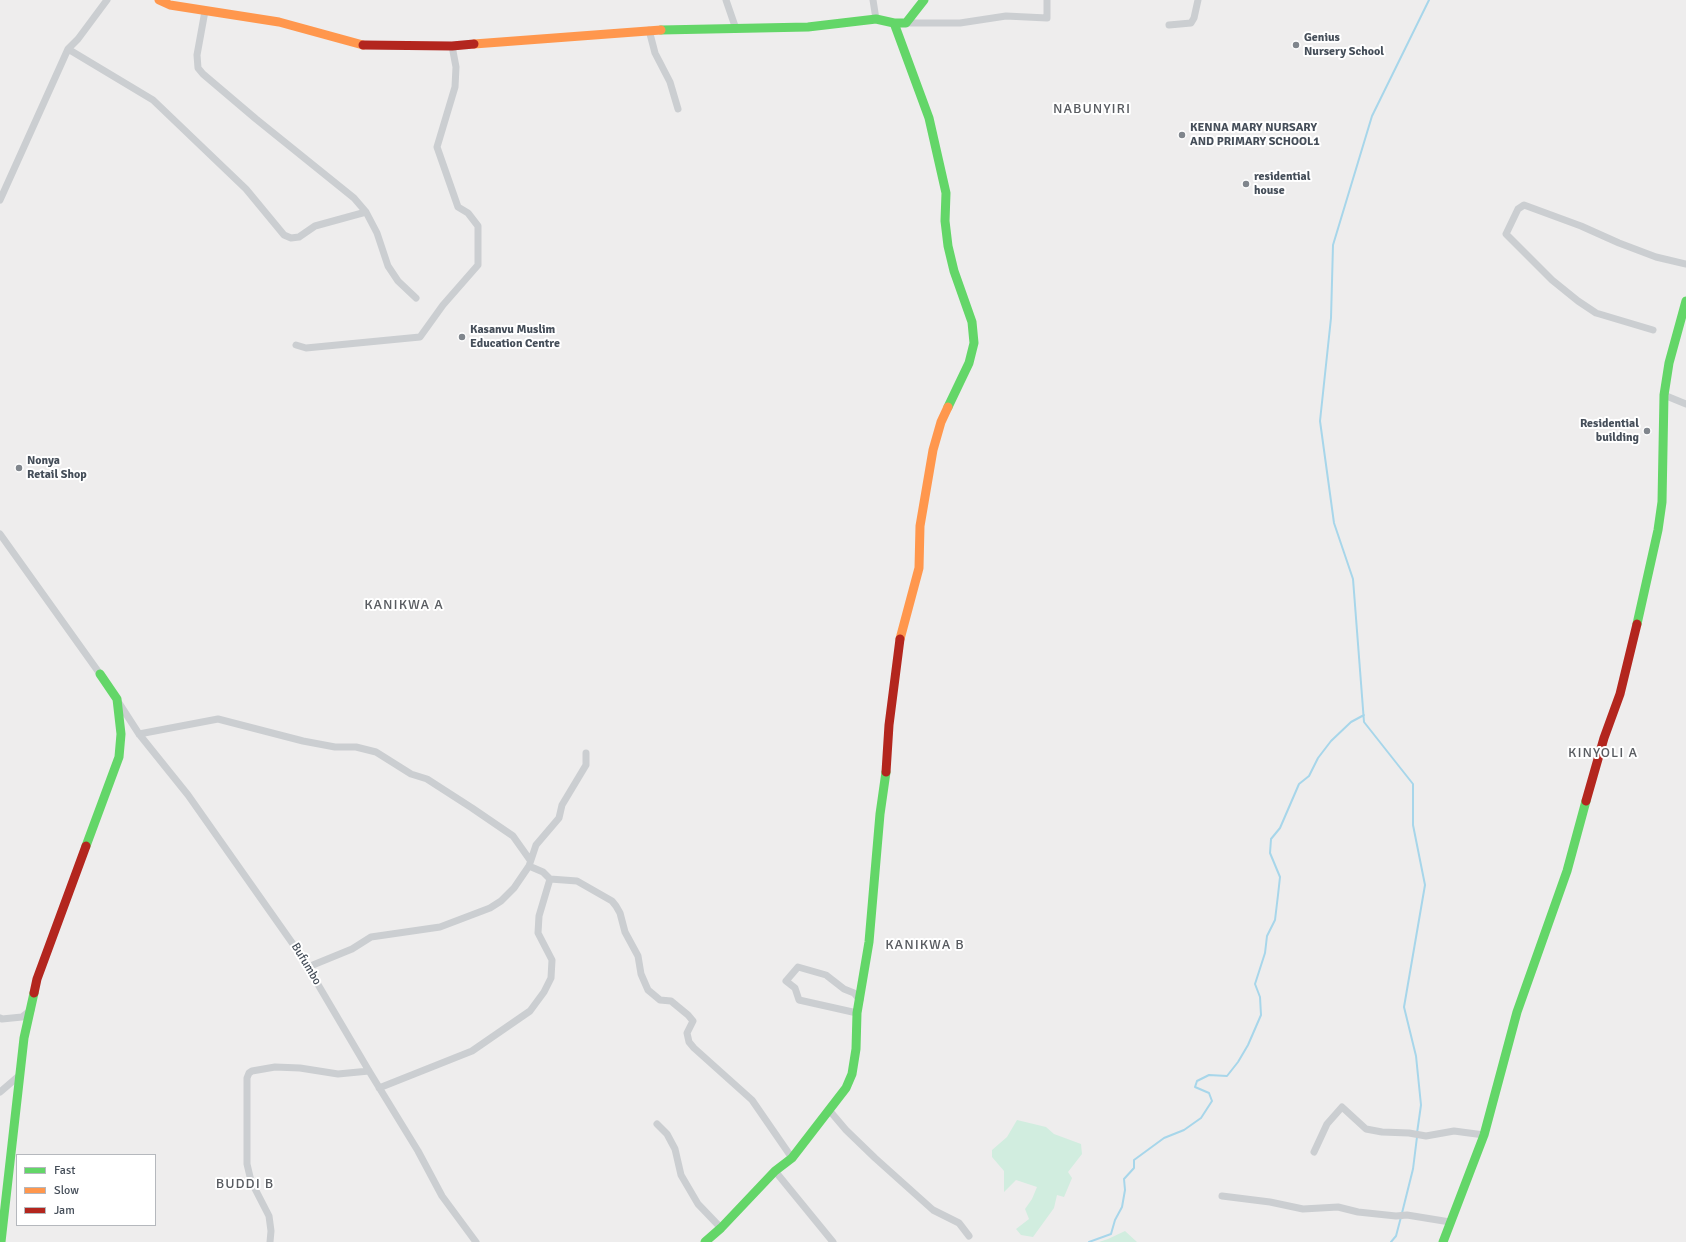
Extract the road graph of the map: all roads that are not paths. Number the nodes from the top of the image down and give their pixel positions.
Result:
1 (107, 0) edge
2 (159, 0) edge
3 (726, 0) edge
4 (873, 0) edge
5 (924, 0) edge
6 (1047, 0) edge
7 (1198, 0) edge
8 (205, 11) junction
9 (876, 19) junction
10 (894, 23) junction
11 (906, 23) junction
12 (1169, 26) dead end
13 (736, 29) junction
14 (649, 30) junction
15 (452, 46) junction
16 (68, 49) junction
17 (678, 109) dead end
18 (0, 200) edge
19 (366, 212) junction
20 (1686, 264) edge
21 (416, 298) dead end
22 (1686, 301) edge
23 (1653, 330) dead end
24 (296, 345) dead end
25 (1664, 395) junction
26 (1686, 404) edge
27 (0, 534) edge
28 (100, 674) joint
29 (116, 699) junction
30 (139, 734) junction
31 (586, 753) dead end
32 (529, 863) junction
33 (550, 879) junction
34 (308, 967) junction
35 (860, 1000) junction
36 (32, 1009) junction
37 (857, 1013) junction
38 (0, 1018) edge
39 (369, 1071) junction
40 (20, 1075) junction
41 (379, 1088) junction
42 (0, 1092) edge
43 (829, 1110) junction
44 (657, 1124) dead end
45 (1484, 1135) junction
46 (1314, 1152) dead end
47 (792, 1158) junction
48 (775, 1171) junction
49 (1222, 1196) dead end
50 (1450, 1222) junction
51 (721, 1228) junction
52 (969, 1236) dead end
53 (1, 1242) edge
54 (270, 1242) edge
55 (476, 1242) edge
56 (705, 1242) edge
57 (833, 1242) edge
58 (1444, 1242) edge

1 - 16 street
2 - 8 street
3 - 13 street
4 - 9 street
5 - 11 street
6 - 11 street
7 - 12 street
8 - 15 street
8 - 19 street
9 - 10 street
9 - 13 street
10 - 11 street
10 - 35 street
13 - 14 street
14 - 15 street
14 - 17 street
15 - 24 street
16 - 18 street
16 - 19 street
19 - 21 street
20 - 23 street
22 - 25 street
25 - 26 street
25 - 45 street
27 - 28 street
28 - 29 street
29 - 30 street, Bufumbo
29 - 36 street
30 - 32 street
30 - 34 street, Bufumbo
31 - 32 street
32 - 33 street
32 - 34 street
33 - 41 street
33 - 47 street
34 - 39 street, Bufumbo
35 - 37 street
35 - 37 street
36 - 38 street
36 - 40 street
37 - 43 street
39 - 41 street, Bufumbo
39 - 54 street
40 - 42 street
40 - 53 street
41 - 55 street, Bufumbo
43 - 47 street
43 - 52 street
44 - 51 street
45 - 46 street
45 - 50 street
47 - 48 street
48 - 51 street
48 - 57 street
49 - 50 street
50 - 58 street
51 - 56 street

